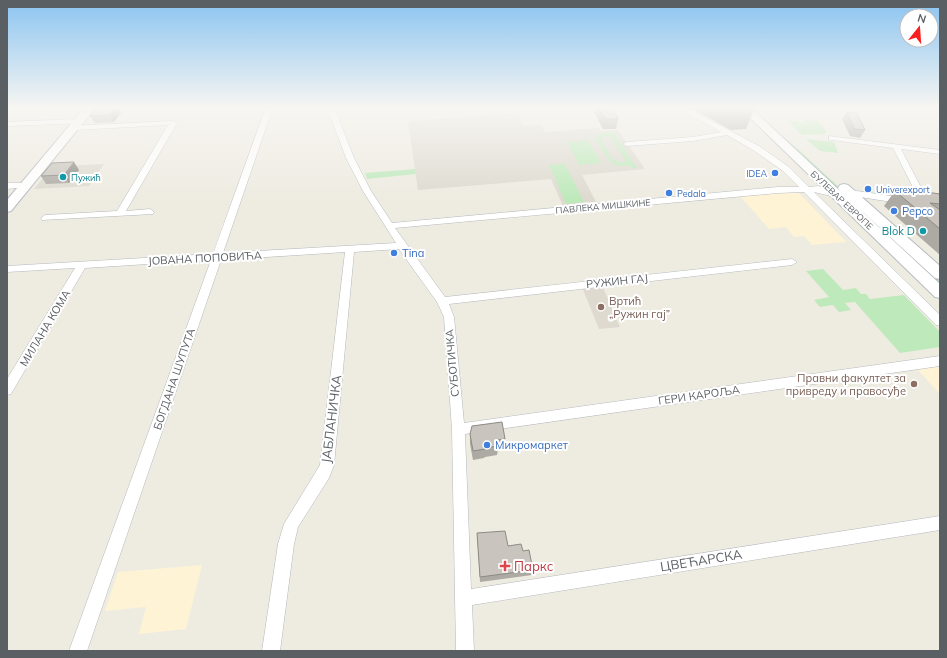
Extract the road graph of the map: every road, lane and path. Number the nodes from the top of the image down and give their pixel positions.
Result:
1 (66, 138) edge
2 (164, 138) edge
3 (259, 138) edge
4 (342, 138) edge
5 (701, 138) edge
6 (736, 138) edge
7 (771, 138) edge
8 (790, 138) edge
9 (832, 138) dead end
10 (627, 144) dead end
11 (896, 147) junction
12 (940, 152) edge
13 (26, 185) junction
14 (7, 186) edge
15 (814, 186) junction
16 (850, 193) junction
17 (7, 208) edge
18 (150, 212) dead end
19 (120, 214) junction
20 (45, 218) dead end
21 (390, 226) junction
22 (402, 246) junction
23 (350, 249) junction
24 (217, 257) junction
25 (792, 262) dead end
26 (82, 265) junction
27 (7, 269) edge
28 (940, 274) edge
29 (940, 293) edge
30 (442, 301) junction
31 (940, 322) edge
32 (940, 361) edge
33 (7, 390) edge
34 (458, 428) junction
35 (940, 523) edge
36 (463, 598) junction
37 (78, 651) edge
38 (271, 651) edge
39 (465, 651) edge

1 - 13 main road
2 - 19 street
3 - 24 street, БОГДАНА ШУПУТА
4 - 21 street, СУБОТИЧКА
5 - 10 street
6 - 15 street
7 - 15 main road, БУЛЕВАР ЕВРОПЕ
8 - 16 main road, БУЛЕВАР ЕВРОПЕ
9 - 11 street
11 - 12 street
11 - 16 street
13 - 14 street
13 - 17 main road
15 - 21 street, ПАВЛЕКА МИШКИНЕ
15 - 29 main road, БУЛЕВАР ЕВРОПЕ
15 - 31 street, БУЛЕВАР ЕВРОПЕ
16 - 28 main road, БУЛЕВАР ЕВРОПЕ
18 - 19 street
19 - 20 street
21 - 22 street, СУБОТИЧКА
22 - 23 street, ЈОВАНА ПОПОВИЋА
22 - 30 street, СУБОТИЧКА
23 - 24 street, ЈОВАНА ПОПОВИЋА
23 - 38 street, ЈАБЛАНИЧКА
24 - 26 street, ЈОВАНА ПОПОВИЋА
24 - 37 street, БОГДАНА ШУПУТА
25 - 30 street, РУЖИН ГАЈ
26 - 27 street, ЈОВАНА ПОПОВИЋА
26 - 33 street, МИЛАНА КОМА
30 - 34 street, СУБОТИЧКА
32 - 34 street, ГЕРИ КАРОЉА
34 - 36 street, СУБОТИЧКА
35 - 36 street, ЦВЕЋАРСКА
36 - 39 street, СУБОТИЧКА

